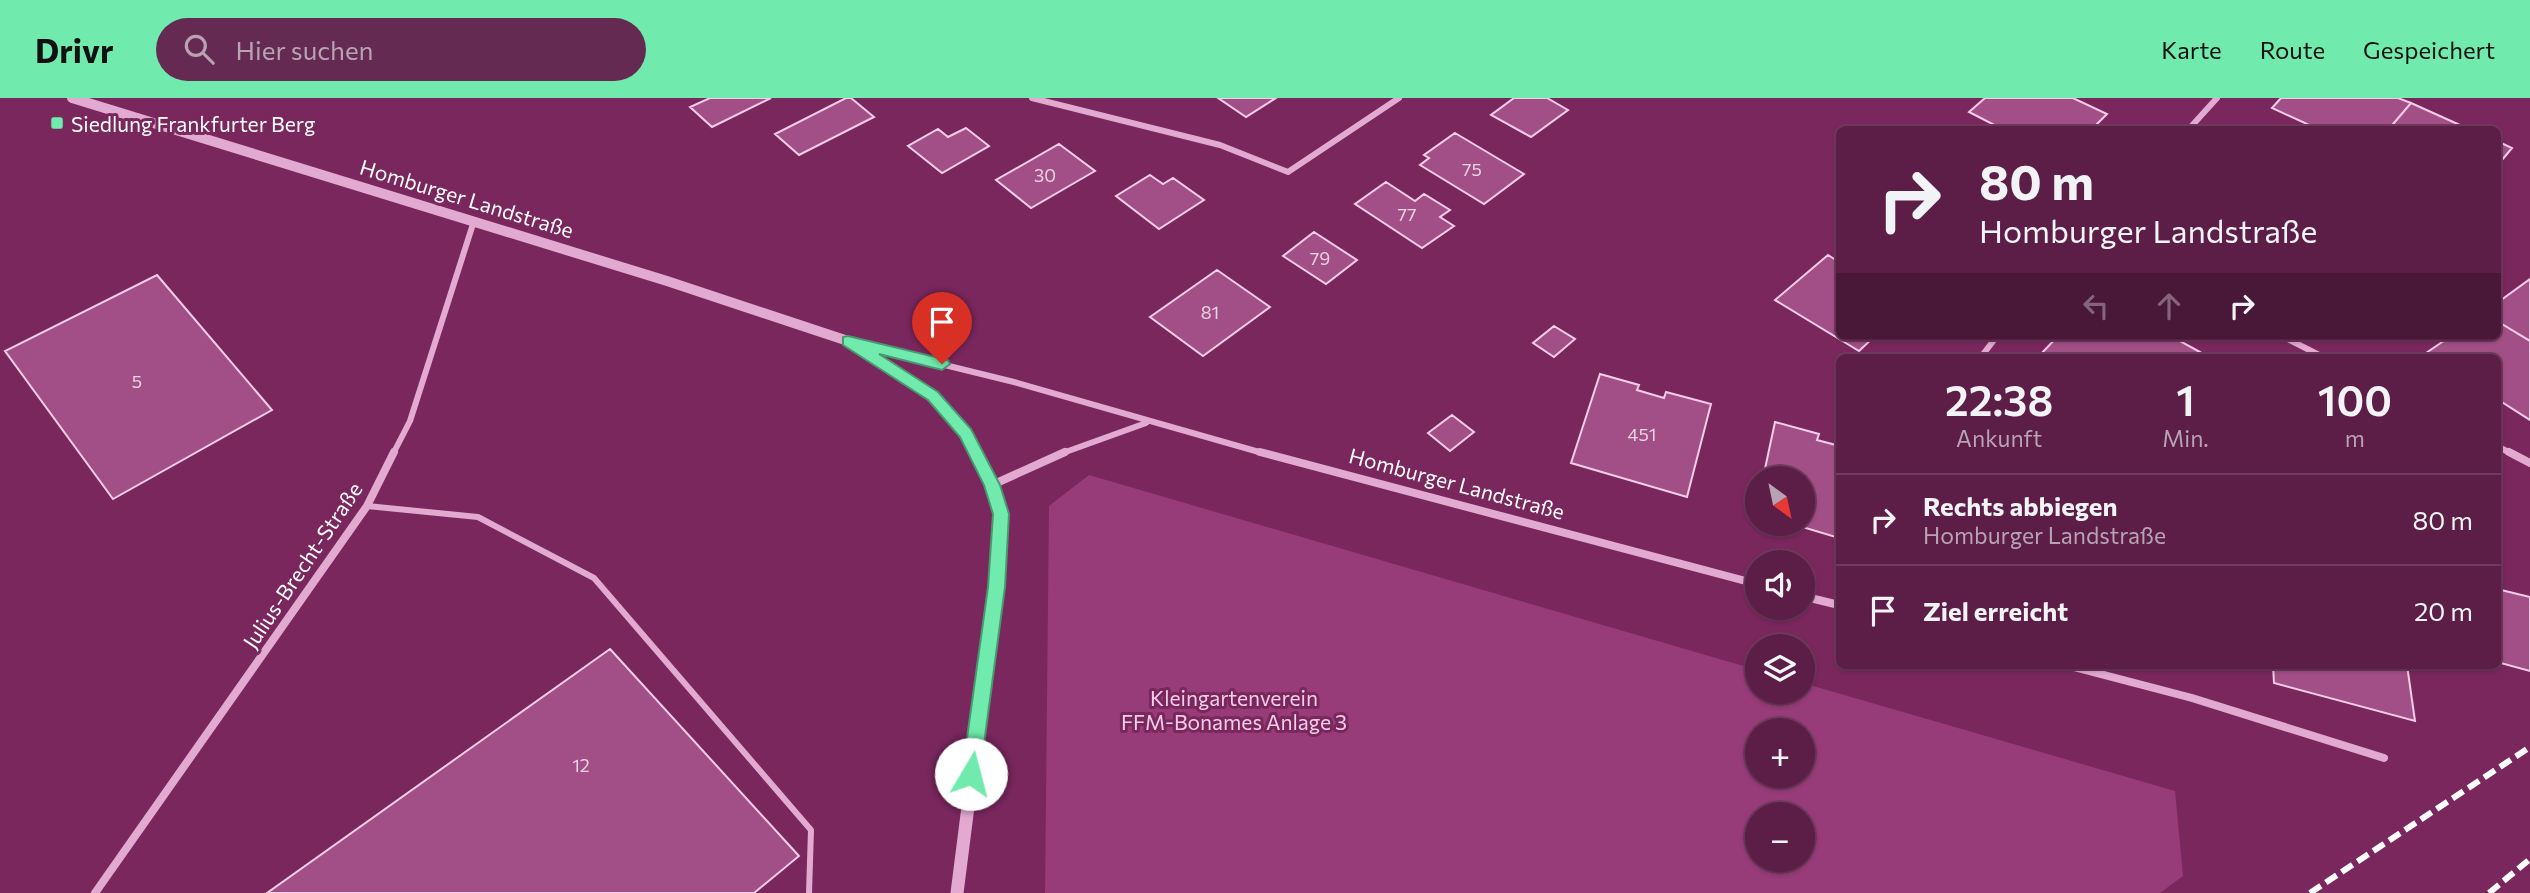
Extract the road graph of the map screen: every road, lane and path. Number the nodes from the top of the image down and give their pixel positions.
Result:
1 (1032, 98) edge
2 (1399, 98) edge
3 (2217, 98) edge
4 (77, 99) edge
5 (2192, 126) edge
6 (472, 224) junction
7 (1994, 340) edge
8 (2290, 340) edge
9 (848, 341) junction
10 (1983, 354) edge
11 (2317, 354) edge
12 (1147, 422) junction
13 (2501, 448) edge
14 (2530, 463) edge
15 (992, 485) junction
16 (367, 506) junction
17 (1745, 581) edge
18 (1815, 599) edge
19 (1836, 604) edge
20 (2081, 669) edge
21 (2384, 758) dead end
22 (95, 893) edge
23 (809, 893) edge
24 (957, 893) edge

1 - 2 street
3 - 5 street
4 - 6 street, Homburger Landstraße
6 - 9 street, Homburger Landstraße
6 - 16 street, Julius-Brecht-Straße
7 - 10 street
8 - 11 street
9 - 12 street, Homburger Landstraße
9 - 15 street, Homburger Landstraße
12 - 15 street
12 - 17 street, Homburger Landstraße
13 - 14 street
15 - 24 street, Homburger Landstraße
16 - 22 street, Julius-Brecht-Straße
16 - 23 lane
18 - 19 street
20 - 21 street

